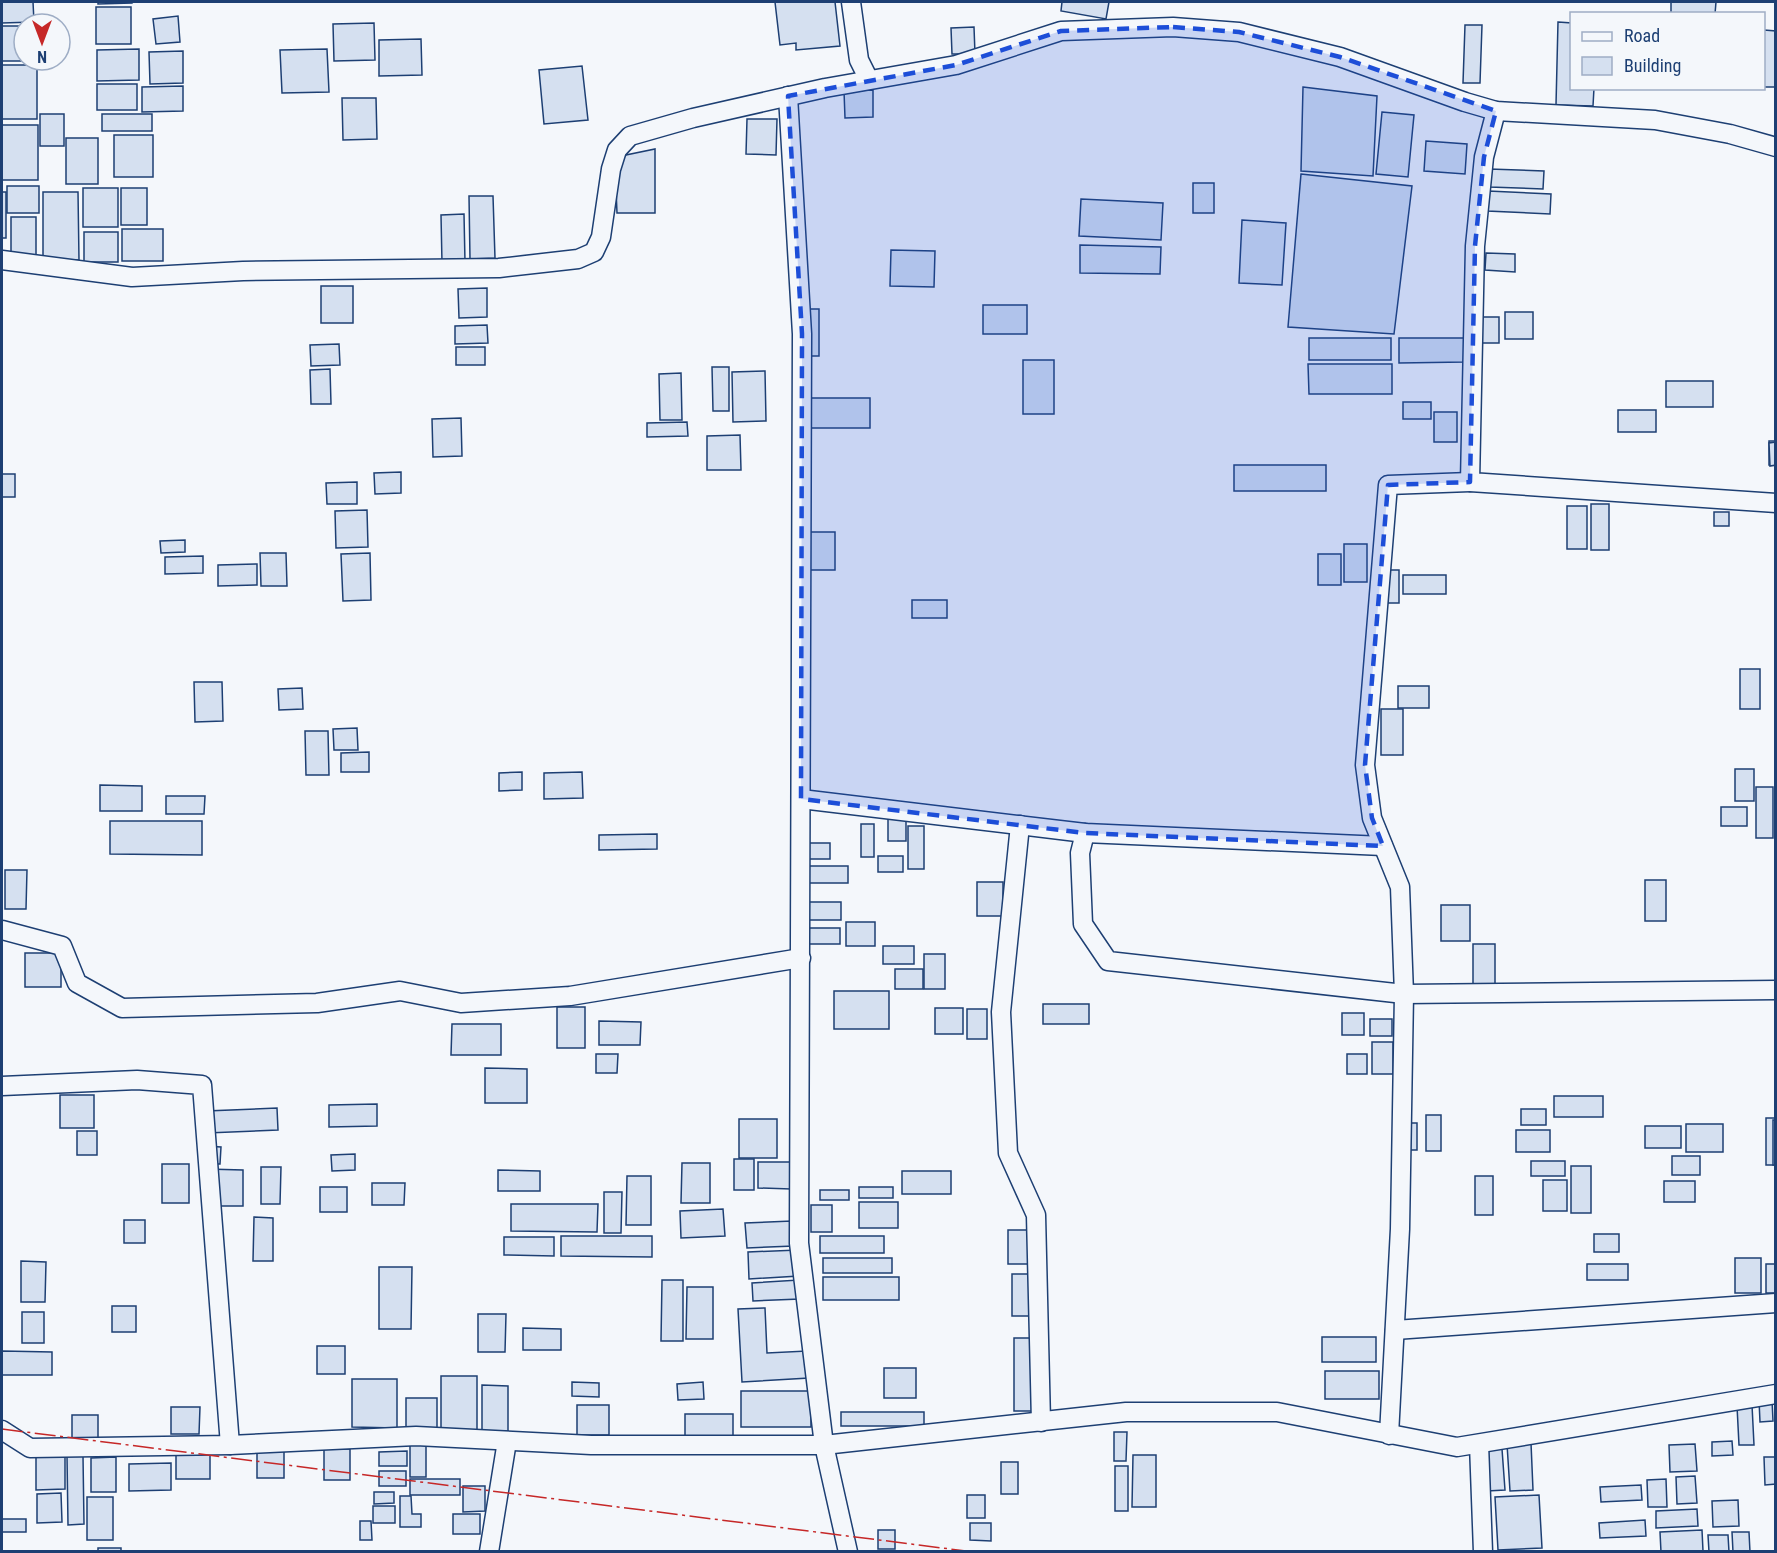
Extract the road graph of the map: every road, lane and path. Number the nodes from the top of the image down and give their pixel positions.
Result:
1 (851, 2) edge
2 (868, 78) junction
3 (788, 96) junction
4 (1496, 111) junction
5 (1776, 147) edge
6 (2, 260) edge
7 (1470, 482) junction
8 (1776, 503) edge
9 (801, 799) junction
10 (1020, 825) junction
11 (1085, 833) junction
12 (1383, 846) junction
13 (2, 930) edge
14 (801, 958) junction
15 (1776, 990) edge
16 (1404, 994) junction
17 (2, 1086) edge
18 (1776, 1303) edge
19 (1395, 1330) junction
20 (1776, 1394) edge
21 (1041, 1422) junction
22 (2, 1430) edge
23 (1389, 1435) junction
24 (507, 1441) junction
25 (230, 1444) junction
26 (824, 1444) junction
27 (1479, 1444) junction
28 (489, 1551) edge
29 (848, 1551) edge
30 (1483, 1551) edge

1 - 2 street
2 - 3 street
2 - 4 street
3 - 6 street
3 - 9 street
4 - 5 street
4 - 7 street
7 - 8 street
7 - 12 street
9 - 10 street
9 - 14 street
10 - 11 street
10 - 21 street
11 - 12 street
11 - 16 street
12 - 16 street
13 - 14 street
14 - 26 street
15 - 16 street
16 - 19 street
17 - 25 street
18 - 19 street
19 - 23 street
20 - 27 street
21 - 23 street
21 - 26 street
22 - 25 street
23 - 27 street
24 - 25 street
24 - 26 street
24 - 28 street
26 - 29 street
27 - 30 street

